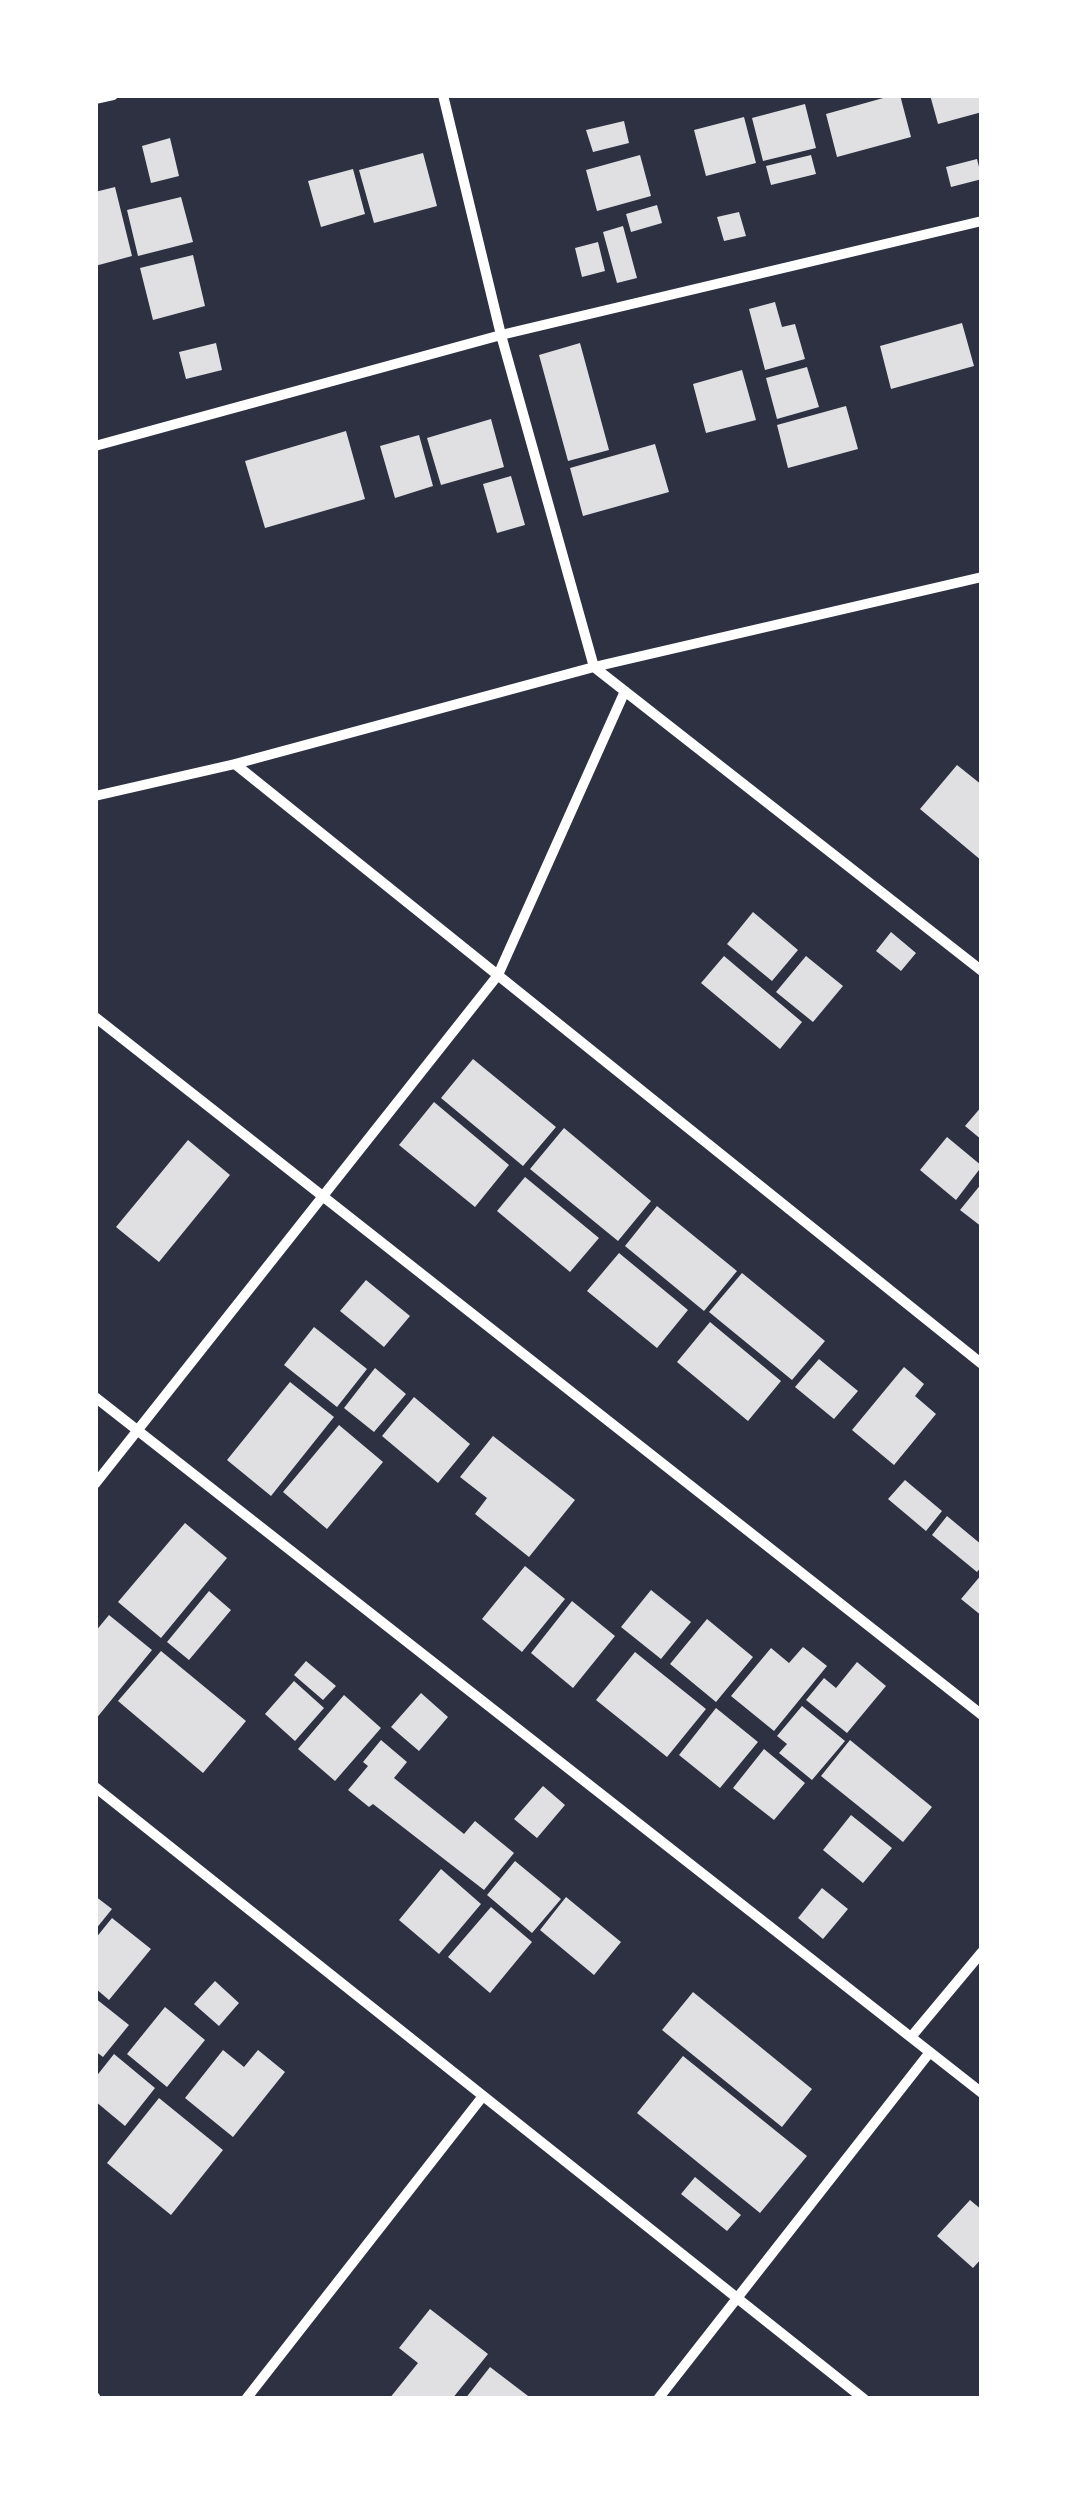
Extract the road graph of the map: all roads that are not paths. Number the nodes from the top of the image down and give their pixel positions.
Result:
1 (113, 95) edge
2 (443, 95) edge
3 (95, 99) edge
4 (982, 221) edge
5 (502, 335) junction
6 (95, 446) edge
7 (982, 577) edge
8 (594, 667) junction
9 (625, 691) junction
10 (235, 764) junction
11 (95, 796) edge
12 (982, 971) edge
13 (498, 975) junction
14 (95, 1017) edge
15 (323, 1196) junction
16 (982, 1364) edge
17 (95, 1397) edge
18 (138, 1430) junction
19 (95, 1484) edge
20 (982, 1716) edge
21 (95, 1787) edge
22 (982, 1952) edge
23 (911, 2037) junction
24 (930, 2052) junction
25 (982, 2093) edge
26 (483, 2096) junction
27 (738, 2298) junction
28 (246, 2399) edge
29 (658, 2399) edge
30 (864, 2399) edge

1 - 3 street
2 - 5 street
4 - 5 street
5 - 6 street
5 - 8 street
7 - 8 street
8 - 9 street
8 - 10 street
9 - 12 street
9 - 13 street
10 - 11 street
10 - 13 street
13 - 15 street
13 - 16 street
14 - 15 street
15 - 18 street
15 - 20 street
17 - 18 street
18 - 19 street
18 - 23 street
21 - 26 street
22 - 23 street
23 - 24 street
24 - 25 street
24 - 27 street
26 - 27 street
26 - 28 street
27 - 29 street
27 - 30 street

